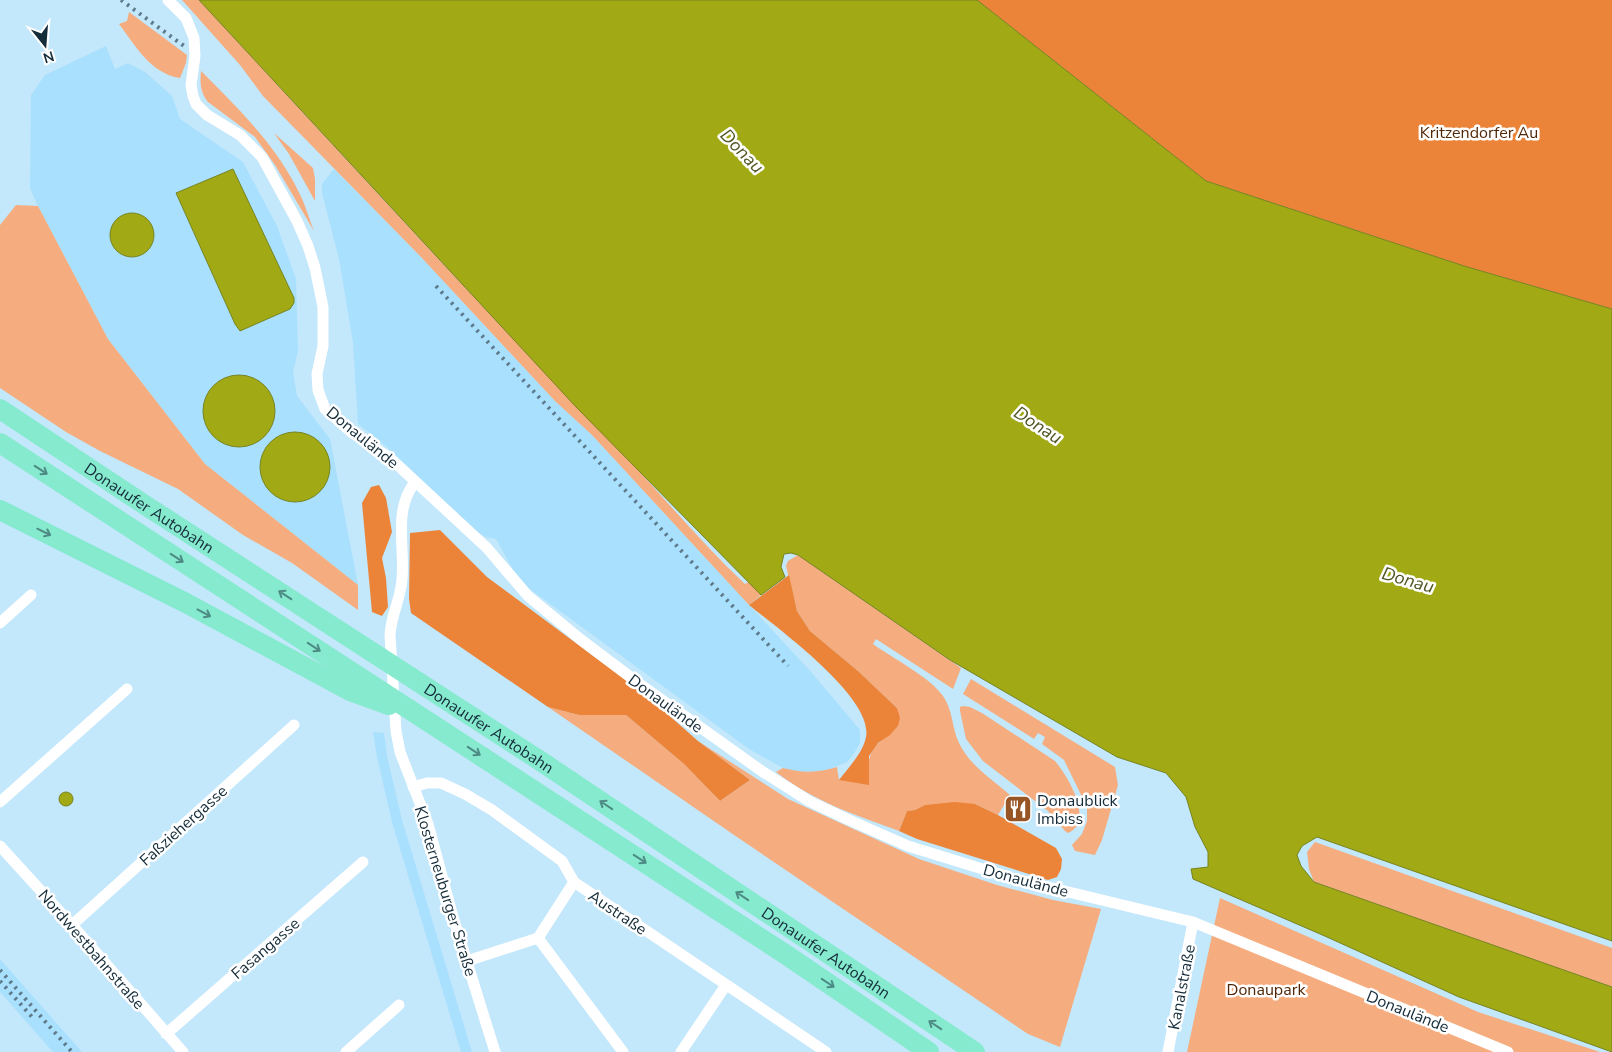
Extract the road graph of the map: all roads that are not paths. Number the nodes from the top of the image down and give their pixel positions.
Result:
1 (168, 0) edge
2 (0, 409) edge
3 (0, 443) edge
4 (416, 482) junction
5 (0, 510) edge
6 (31, 596) dead end
7 (0, 623) edge
8 (127, 689) dead end
9 (419, 715) junction
10 (294, 725) dead end
11 (413, 787) junction
12 (0, 802) edge
13 (0, 846) edge
14 (363, 862) dead end
15 (574, 882) junction
16 (1193, 922) junction
17 (72, 925) junction
18 (538, 938) junction
19 (467, 961) junction
20 (726, 985) junction
21 (399, 1005) dead end
22 (166, 1034) junction
23 (183, 1052) edge
24 (346, 1052) edge
25 (495, 1052) edge
26 (623, 1052) edge
27 (681, 1052) edge
28 (826, 1052) edge
29 (928, 1052) edge
30 (975, 1052) edge
31 (1168, 1052) edge
32 (1508, 1052) edge

1 - 4 street, Donaulände
30 -> 2 highway, Donauufer Autobahn
3 -> 9 highway, Donauufer Autobahn
4 - 11 street, Klosterneuburger Straße
4 - 16 street, Donaulände
5 -> 9 highway
6 - 7 street
8 - 12 street
9 -> 29 highway, Donauufer Autobahn
10 - 17 street, Faßziehergasse
11 - 15 street, Austraße
11 - 19 street, Klosterneuburger Straße
13 - 17 street, Nordwestbahnstraße
14 - 22 street, Fasangasse
15 - 18 street
15 - 20 street, Austraße
16 - 31 street, Kanalstraße
16 - 32 street, Donaulände
17 - 22 street, Nordwestbahnstraße
18 - 19 street
18 - 26 street
19 - 25 street, Klosterneuburger Straße
20 - 27 street
20 - 28 street, Austraße
21 - 24 street
22 - 23 street, Nordwestbahnstraße

